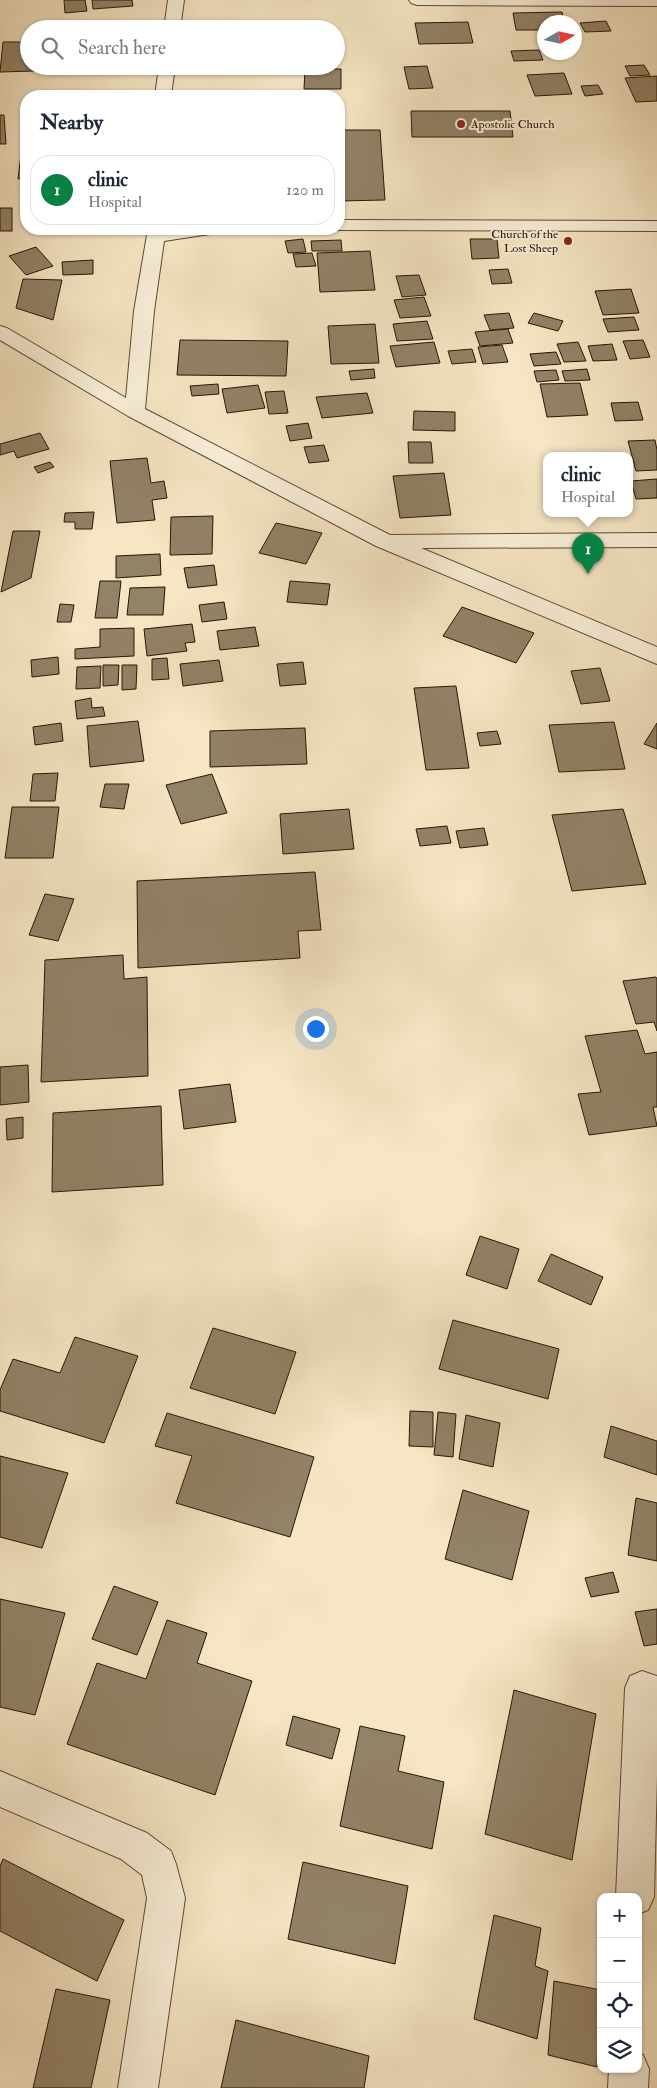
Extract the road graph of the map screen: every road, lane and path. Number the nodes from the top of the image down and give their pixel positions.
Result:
1 (176, 0) edge
2 (417, 0) edge
3 (657, 1) edge
4 (173, 20) edge
5 (166, 75) edge
6 (164, 90) edge
7 (345, 225) edge
8 (657, 226) edge
9 (157, 235) edge
10 (0, 332) edge
11 (135, 412) junction
12 (657, 540) edge
13 (384, 541) junction
14 (657, 656) edge
15 (657, 1693) edge
16 (0, 1788) edge
17 (635, 1893) edge
18 (629, 2073) edge
19 (138, 2088) edge
20 (628, 2088) edge

1 - 4 street
2 - 3 street
5 - 6 street
7 - 8 street
9 - 11 street
10 - 11 street
11 - 13 street
12 - 13 street
13 - 14 street
15 - 17 street
16 - 19 street
18 - 20 street

